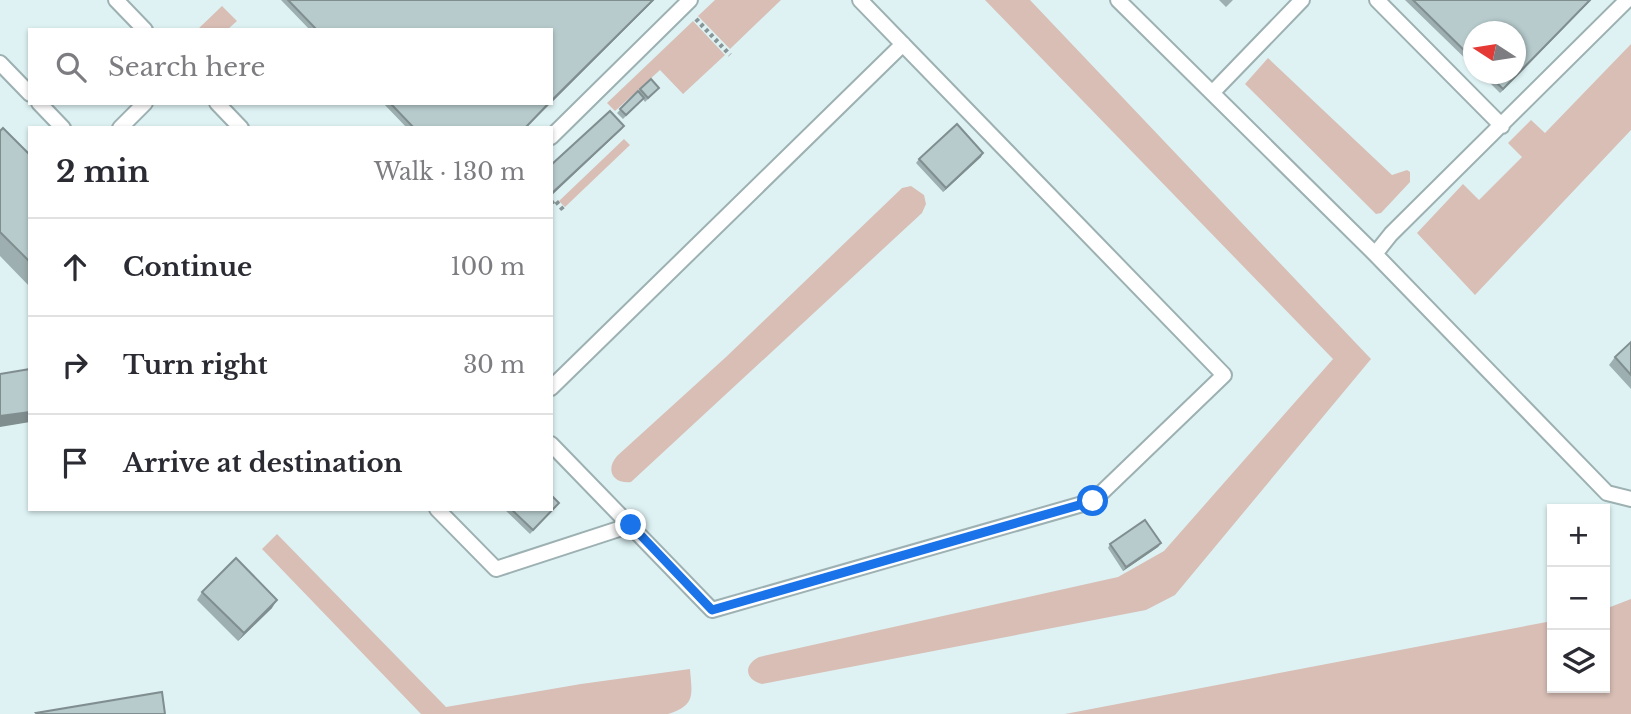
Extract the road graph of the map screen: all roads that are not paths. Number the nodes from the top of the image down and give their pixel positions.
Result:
1 (116, 0) edge
2 (860, 0) edge
3 (1118, 0) edge
4 (1302, 0) edge
5 (1377, 0) edge
6 (1628, 0) edge
7 (687, 3) edge
8 (143, 28) edge
9 (903, 44) junction
10 (0, 63) edge
11 (28, 92) edge
12 (1213, 92) junction
13 (41, 105) edge
14 (143, 105) edge
15 (219, 105) edge
16 (61, 126) edge
17 (122, 126) edge
18 (239, 126) edge
19 (1502, 126) junction
20 (553, 135) edge
21 (1375, 254) junction
22 (553, 386) edge
23 (553, 446) edge
24 (1631, 499) edge
25 (439, 511) edge
26 (631, 525) junction

1 - 8 lane
2 - 9 lane
3 - 12 lane
4 - 12 lane
5 - 19 lane
6 - 19 lane
7 - 20 lane
9 - 22 lane
9 - 26 lane
10 - 11 lane
12 - 21 lane
13 - 16 lane
14 - 17 lane
15 - 18 lane
19 - 21 lane
21 - 24 lane
23 - 26 lane
25 - 26 lane

